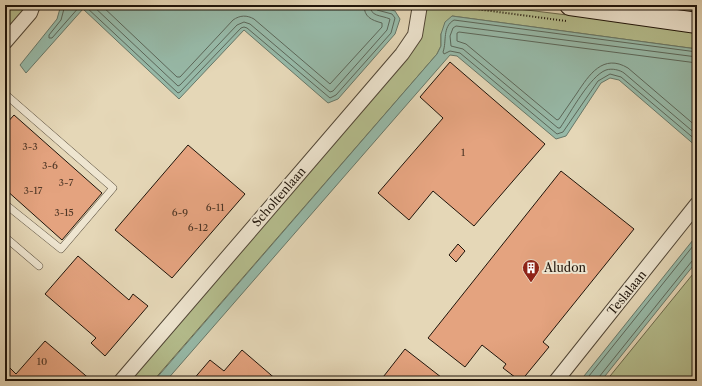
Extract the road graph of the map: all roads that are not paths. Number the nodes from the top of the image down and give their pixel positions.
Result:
1 (33, 5) edge
2 (420, 5) edge
3 (570, 5) edge
4 (697, 23) edge
5 (5, 42) edge
6 (5, 94) edge
7 (5, 204) edge
8 (697, 204) edge
9 (5, 237) edge
10 (39, 266) dead end
11 (121, 381) edge
12 (556, 381) edge

1 - 5 street
2 - 11 street, Scholtenlaan
3 - 4 street
6 - 7 lane
8 - 12 street, Teslalaan
9 - 10 lane

